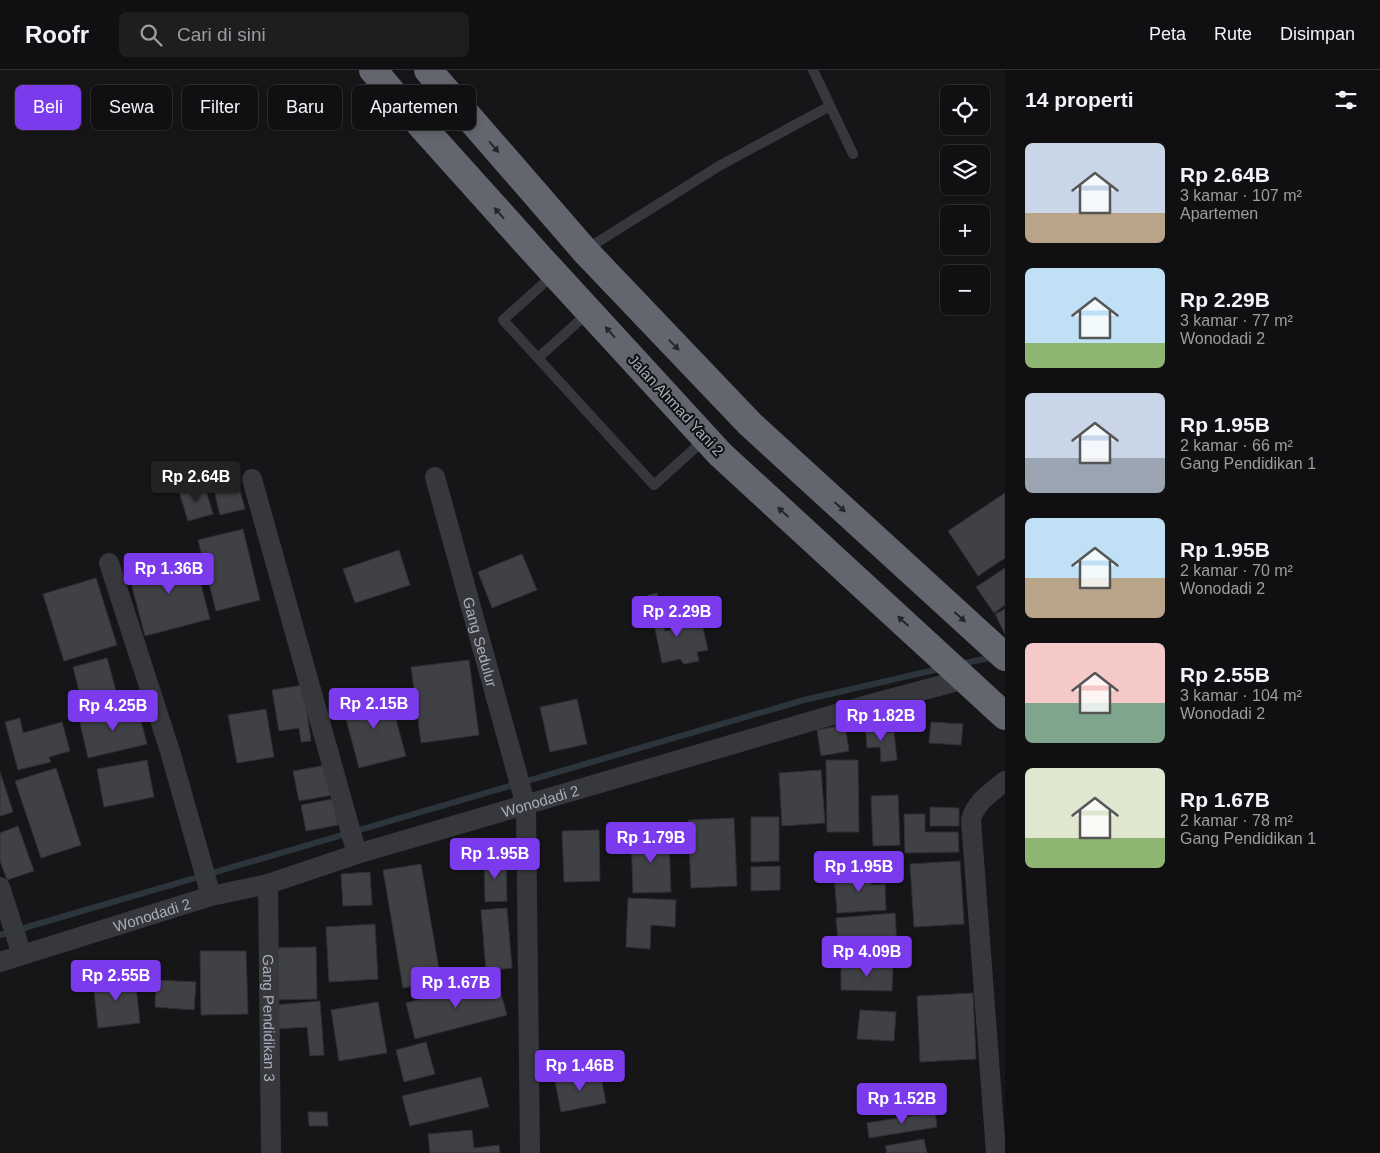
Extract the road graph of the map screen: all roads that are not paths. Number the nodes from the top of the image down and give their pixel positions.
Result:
1 (373, 70) edge
2 (428, 70) edge
3 (813, 70) edge
4 (830, 106) junction
5 (853, 154) dead end
6 (585, 251) junction
7 (555, 273) junction
8 (590, 311) junction
9 (538, 358) junction
10 (706, 438) junction
11 (435, 477) dead end
12 (252, 479) dead end
13 (109, 563) dead end
14 (996, 649) edge
15 (963, 676) junction
16 (1005, 716) edge
17 (1005, 781) edge
18 (526, 806) junction
19 (357, 854) junction
20 (268, 884) junction
21 (0, 887) edge
22 (211, 896) junction
23 (22, 955) junction
24 (0, 962) edge
25 (271, 1153) edge
26 (530, 1153) edge
27 (996, 1153) edge

7 -> 1 highway, Jalan Ahmad Yani 2
2 -> 6 highway
3 - 4 lane
4 - 5 lane
4 - 6 lane
6 -> 14 highway
7 - 8 highway, Jalan Ahmad Yani 2
7 - 9 lane
8 - 9 lane
10 -> 8 highway, Jalan Ahmad Yani 2
9 - 10 lane
15 -> 10 highway, Jalan Ahmad Yani 2
11 - 18 street, Gang Sedulur
12 - 19 street
13 - 22 street
15 - 16 highway, Jalan Ahmad Yani 2
15 - 18 street, Wonodadi 2
17 - 27 street
18 - 19 street, Wonodadi 2
18 - 26 street, Gang Sedulur
19 - 20 street, Wonodadi 2
20 - 22 street, Wonodadi 2
20 - 25 street, Gang Pendidikan 3
21 - 23 street
22 - 23 street, Wonodadi 2
23 - 24 street, Wonodadi 2

